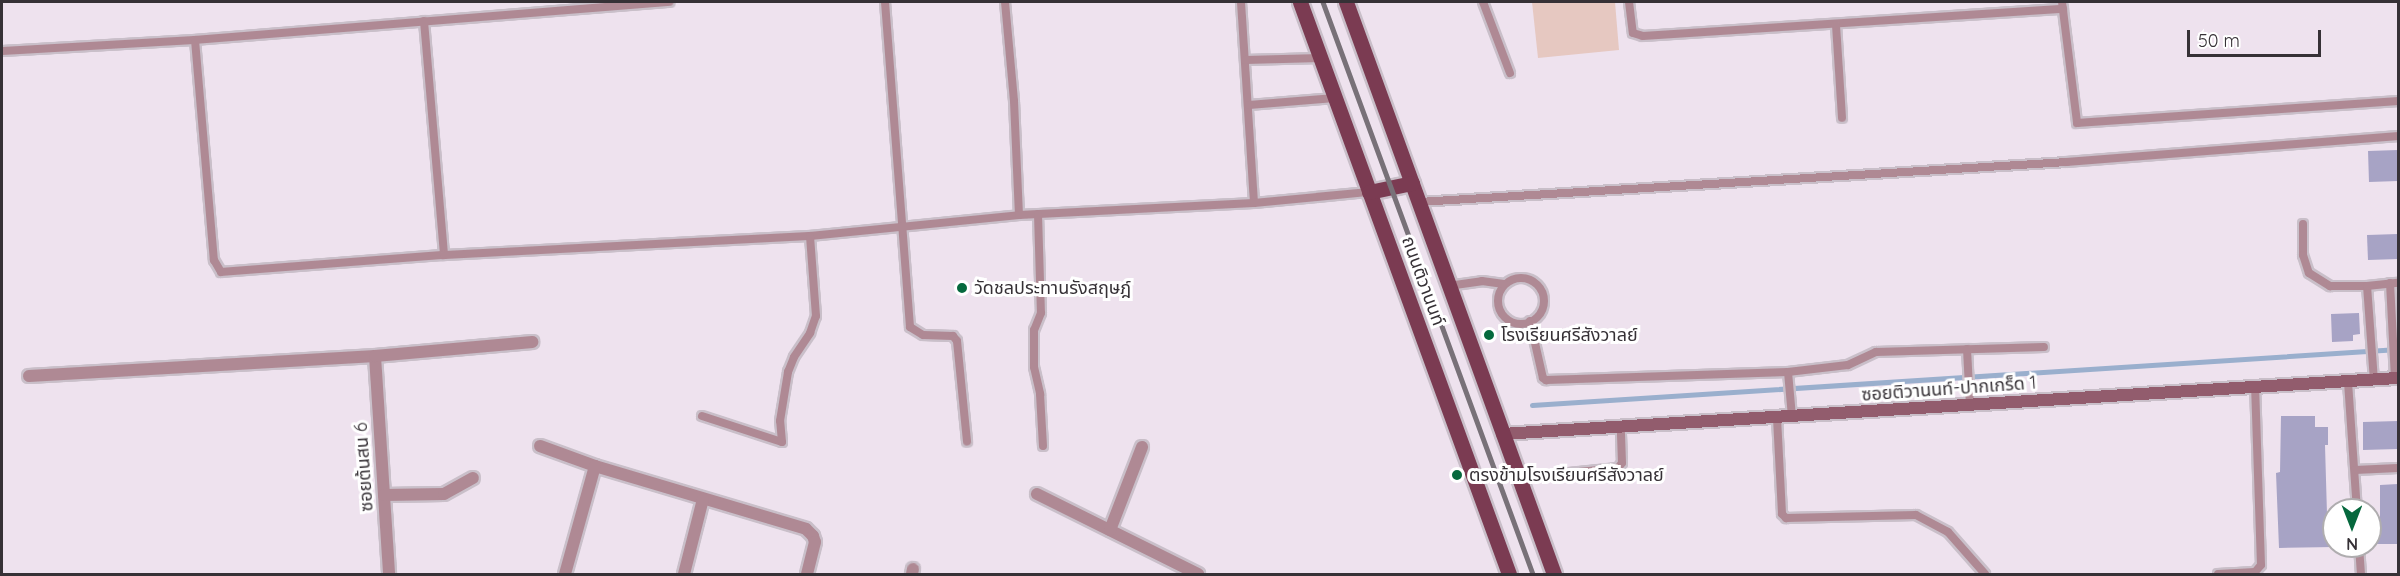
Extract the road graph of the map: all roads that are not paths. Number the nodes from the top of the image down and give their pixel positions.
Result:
1 (669, 2) edge
2 (885, 2) edge
3 (1005, 2) edge
4 (1240, 2) edge
5 (1300, 2) edge
6 (1346, 2) edge
7 (1483, 2) edge
8 (1629, 2) edge
9 (2062, 5) edge
10 (424, 21) junction
11 (1836, 25) junction
12 (195, 40) junction
13 (2, 51) edge
14 (1321, 58) junction
15 (1245, 60) junction
16 (1510, 74) dead end
17 (1335, 98) junction
18 (2398, 101) edge
19 (1249, 105) junction
20 (1842, 118) dead end
21 (2398, 136) edge
22 (1412, 183) junction
23 (1369, 192) junction
24 (1419, 202) junction
25 (1254, 203) junction
26 (1038, 214) junction
27 (1019, 215) junction
28 (2302, 224) dead end
29 (903, 227) junction
30 (810, 236) junction
31 (444, 255) junction
32 (2394, 283) edge
33 (1504, 284) junction
34 (1448, 286) junction
35 (2367, 286) junction
36 (1530, 321) junction
37 (532, 342) dead end
38 (2044, 347) dead end
39 (1967, 349) junction
40 (375, 356) junction
41 (1788, 372) junction
42 (29, 376) dead end
43 (2397, 378) edge
44 (2374, 381) junction
45 (2348, 382) junction
46 (2255, 387) junction
47 (1970, 406) junction
48 (702, 416) dead end
49 (1792, 417) junction
50 (1777, 418) junction
51 (1621, 428) junction
52 (1502, 434) junction
53 (967, 442) dead end
54 (540, 446) dead end
55 (1042, 446) dead end
56 (1142, 447) dead end
57 (595, 466) junction
58 (2398, 468) edge
59 (2355, 470) junction
60 (1569, 473) dead end
61 (473, 478) dead end
62 (1037, 494) dead end
63 (384, 495) junction
64 (2356, 498) edge
65 (703, 499) junction
66 (1110, 530) junction
67 (2360, 558) edge
68 (2361, 573) edge
69 (388, 574) edge
70 (565, 574) edge
71 (684, 574) edge
72 (807, 574) edge
73 (1198, 574) edge
74 (1509, 574) edge
75 (1554, 574) edge
76 (1985, 574) edge
77 (2218, 574) edge
78 (2233, 574) edge

1 - 10 lane
2 - 29 lane
3 - 27 lane
4 - 15 lane
5 - 14 main road, ถนนติวานนท์
6 - 22 main road, ถนนติวานนท์
7 - 16 lane
8 - 11 lane
9 - 11 lane
9 - 18 lane
10 - 12 lane
10 - 31 lane
11 - 20 lane
12 - 13 lane
12 - 31 lane
14 - 15 lane
14 - 17 main road, ถนนติวานนท์
15 - 19 lane
17 - 19 lane
17 - 23 main road, ถนนติวานนท์
19 - 25 lane
21 - 24 lane
22 - 23 main road
22 - 24 main road, ถนนติวานนท์
23 - 25 lane
23 - 74 main road, ถนนติวานนท์
24 - 34 main road, ถนนติวานนท์
25 - 26 lane
26 - 27 lane
26 - 55 lane
27 - 29 lane
28 - 35 lane
29 - 30 lane
29 - 53 lane
30 - 31 lane
30 - 48 lane
32 - 35 lane
32 - 43 lane
33 - 34 lane
33 - 36 lane
33 - 36 lane
34 - 52 main road, ถนนติวานนท์
35 - 44 lane
36 - 41 lane
37 - 40 street
38 - 39 lane
39 - 41 lane
39 - 47 lane
40 - 42 street
40 - 63 street, ซอยต้นสน 6
41 - 49 lane
43 - 44 street, ซอยติวานนท์-ปากเกร็ด 1
44 - 45 street, ซอยติวานนท์-ปากเกร็ด 1
45 - 46 street, ซอยติวานนท์-ปากเกร็ด 1
45 - 59 lane
46 - 47 street, ซอยติวานนท์-ปากเกร็ด 1
46 - 78 lane
47 - 49 street, ซอยติวานนท์-ปากเกร็ด 1
49 - 50 street, ซอยติวานนท์-ปากเกร็ด 1
50 - 51 street, ซอยติวานนท์-ปากเกร็ด 1
50 - 76 lane
51 - 52 street, ซอยติวานนท์-ปากเกร็ด 1
51 - 60 lane
52 - 75 main road, ถนนติวานนท์
54 - 57 street
56 - 66 street
57 - 65 street
57 - 70 street
58 - 59 lane
59 - 64 lane
61 - 63 street
62 - 66 street
63 - 69 street, ซอยต้นสน 6
65 - 71 street
65 - 72 street
66 - 73 street
67 - 68 lane
77 - 78 lane

